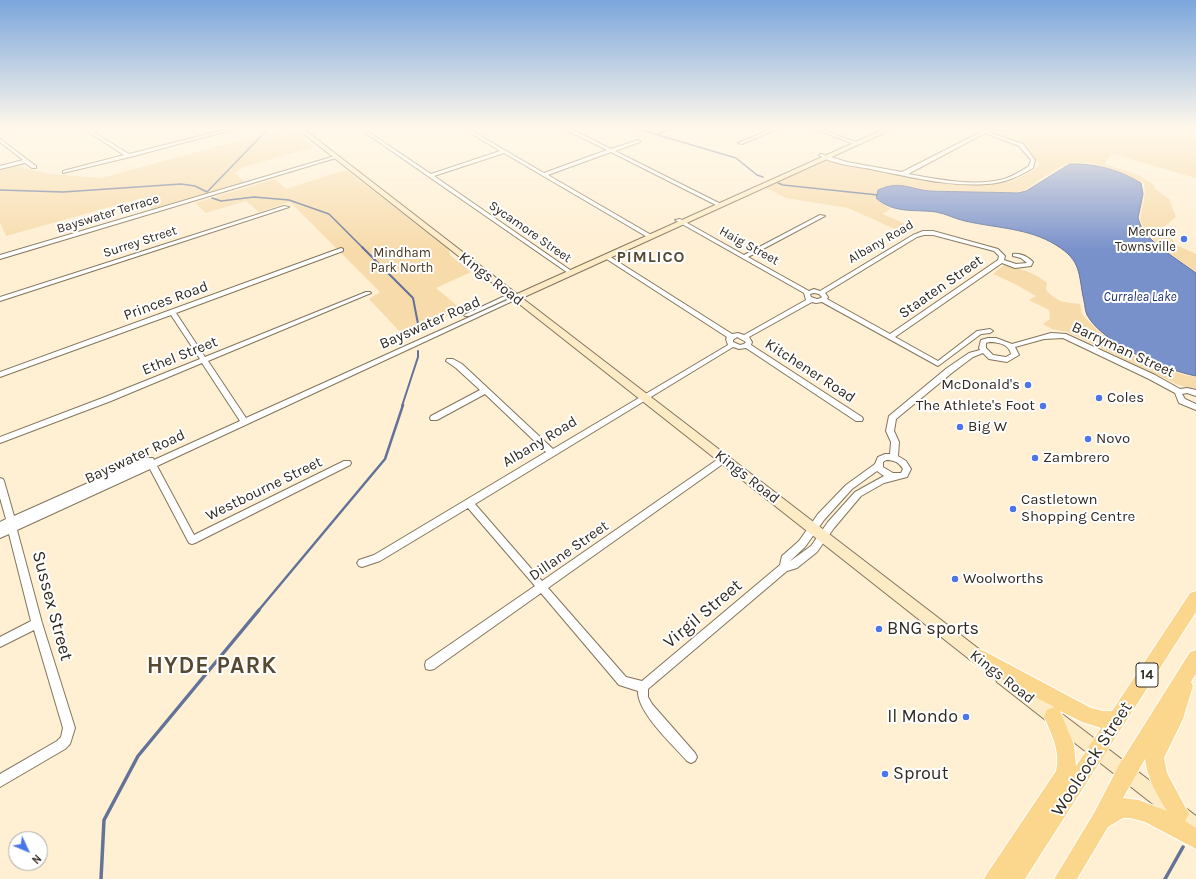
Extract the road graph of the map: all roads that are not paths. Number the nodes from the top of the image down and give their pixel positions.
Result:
1 (81, 168) edge
2 (300, 168) edge
3 (351, 168) edge
4 (418, 168) edge
5 (454, 168) edge
6 (534, 168) edge
7 (561, 168) edge
8 (645, 168) edge
9 (797, 168) edge
10 (872, 168) edge
11 (915, 168) edge
12 (1030, 168) edge
13 (65, 172) dead end
14 (545, 174) junction
15 (903, 174) junction
16 (430, 176) junction
17 (718, 204) junction
18 (286, 207) dead end
19 (822, 216) dead end
20 (680, 221) junction
21 (649, 236) junction
22 (341, 250) dead end
23 (1015, 255) dead end
24 (607, 257) junction
25 (744, 257) junction
26 (0, 258) edge
27 (1002, 259) junction
28 (568, 271) junction
29 (368, 293) dead end
30 (514, 296) junction
31 (809, 296) junction
32 (822, 296) junction
33 (0, 299) edge
34 (172, 312) junction
35 (990, 331) dead end
36 (731, 337) junction
37 (745, 338) junction
38 (891, 338) junction
39 (732, 345) junction
40 (747, 346) junction
41 (1011, 346) junction
42 (984, 351) junction
43 (203, 360) junction
44 (450, 361) dead end
45 (0, 375) edge
46 (485, 391) junction
47 (1179, 392) junction
48 (1196, 393) edge
49 (645, 398) junction
50 (1196, 407) edge
51 (434, 418) dead end
52 (859, 419) dead end
53 (243, 420) junction
54 (0, 440) edge
55 (552, 454) junction
56 (894, 457) junction
57 (724, 459) junction
58 (151, 461) junction
59 (347, 463) dead end
60 (878, 466) junction
61 (892, 477) junction
62 (0, 481) edge
63 (469, 503) junction
64 (12, 525) junction
65 (0, 526) edge
66 (818, 533) junction
67 (0, 534) edge
68 (362, 563) dead end
69 (543, 587) junction
70 (1196, 598) edge
71 (37, 623) junction
72 (0, 642) edge
73 (978, 657) junction
74 (1193, 662) edge
75 (430, 665) dead end
76 (643, 687) junction
77 (1053, 716) junction
78 (1117, 720) junction
79 (1097, 750) junction
80 (691, 757) dead end
81 (1126, 772) junction
82 (0, 781) edge
83 (1179, 814) junction
84 (1101, 820) junction
85 (1196, 827) edge
86 (1196, 839) edge
87 (995, 879) edge
88 (1013, 879) edge
89 (1065, 879) edge

1 - 13 street
2 - 26 street, Bayswater Terrace
3 - 30 main road, Kings Road
4 - 16 street, Sycamore Street
5 - 16 street
6 - 14 street
7 - 14 street
8 - 17 street
9 - 17 main road, Bayswater Road
10 - 15 street
11 - 15 street
12 - 15 street
14 - 21 street
16 - 28 street, Sycamore Street
17 - 20 main road, Bayswater Road
18 - 33 street, Surrey Street
19 - 25 street
20 - 21 main road, Bayswater Road
20 - 25 street, Haig Street
21 - 24 main road, Bayswater Road
21 - 28 main road, Bayswater Road
22 - 34 street, Princes Road
23 - 27 street, Albany Road
24 - 28 main road, Bayswater Road
24 - 36 street
25 - 31 street, Haig Street
27 - 32 street, Albany Road
27 - 38 street, Staaten Street
28 - 30 main road, Bayswater Road
29 - 43 street, Ethel Street
30 - 49 main road, Kings Road
30 - 53 street, Bayswater Road
31 - 32 street
31 - 32 street
31 - 37 street
32 - 38 street
34 - 43 street
34 - 45 street, Princes Road
35 - 38 street
36 - 37 street
36 - 39 street
37 - 40 street
39 - 40 street
39 - 49 street, Albany Road
40 - 52 street, Kitchener Road
41 - 42 street
41 - 42 street
41 - 47 street, Barryman Street
42 - 56 street
43 - 53 street
43 - 54 street, Ethel Street
44 - 46 street
46 - 51 street
46 - 55 street
47 - 48 street
47 - 50 street
49 - 55 street, Albany Road
49 - 57 main road, Kings Road
53 - 58 street, Bayswater Road
55 - 63 street, Albany Road
56 - 60 street
56 - 61 street
57 - 66 main road, Kings Road
57 - 69 street, Dillane Street
58 - 59 street, Westbourne Street
58 - 64 street, Bayswater Road
60 - 61 street
60 - 66 street
61 - 66 street
62 - 64 street, Sussex Street
63 - 68 street, Albany Road
63 - 69 street
64 - 65 street, Bayswater Road
64 - 67 street, Bayswater Road
64 - 71 street, Sussex Street
66 - 73 main road, Kings Road
66 - 76 street, Virgil Street
69 - 75 street, Dillane Street
69 - 76 street
70 - 78 main road, Woolcock Street / 14
71 - 72 street
71 - 82 street, Sussex Street
73 - 77 main road, Kings Road
73 - 78 main road
74 - 81 main road, 14
74 - 83 main road
76 - 80 street
77 - 79 main road, Kings Road
77 - 87 main road
78 - 79 main road, Woolcock Street / 14
79 - 81 main road, Kings Road
79 - 88 main road, Woolcock Street / 14
81 - 83 main road, Kings Road
81 - 84 main road, 14
83 - 85 main road, Kings Road
84 - 86 main road
84 - 89 main road, 14

